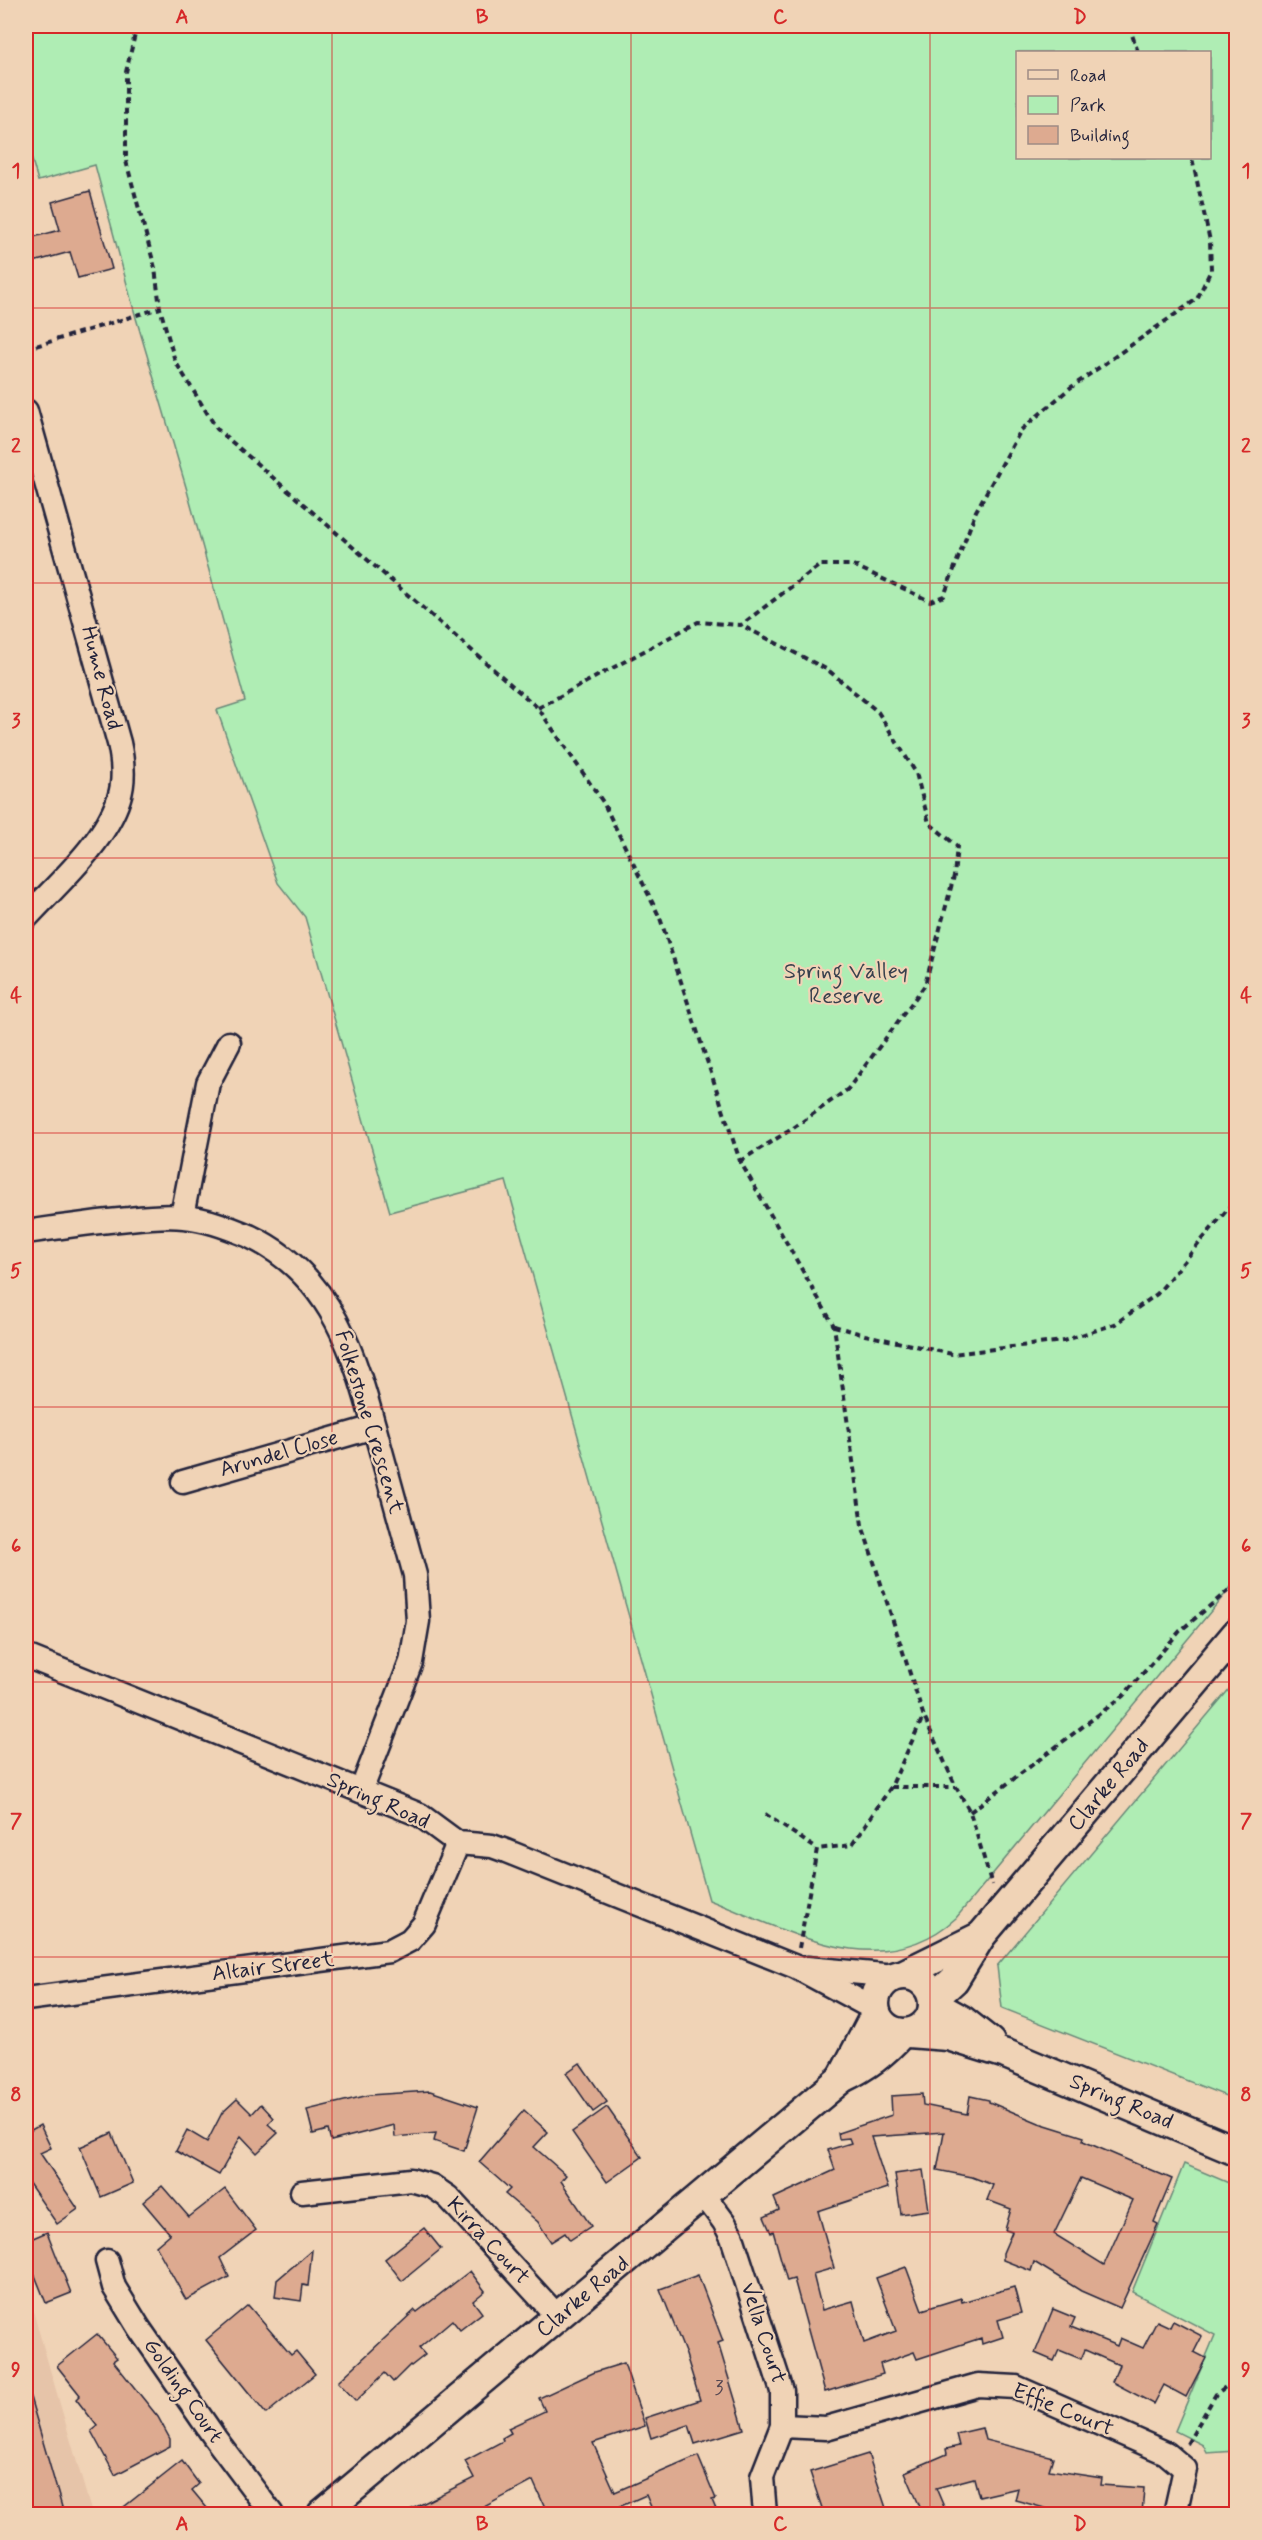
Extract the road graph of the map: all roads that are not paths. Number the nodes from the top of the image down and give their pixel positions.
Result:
1 (26, 411) edge
2 (26, 918) edge
3 (229, 1043) dead end
4 (182, 1216) junction
5 (26, 1232) edge
6 (374, 1427) junction
7 (183, 1482) dead end
8 (1236, 1634) edge
9 (26, 1656) edge
10 (361, 1791) junction
11 (458, 1843) junction
12 (981, 1936) junction
13 (796, 1966) junction
14 (899, 1976) junction
15 (26, 1999) edge
16 (933, 2002) junction
17 (876, 2012) junction
18 (905, 2033) junction
19 (1006, 2054) junction
20 (842, 2078) junction
21 (1236, 2151) edge
22 (302, 2192) dead end
23 (704, 2195) junction
24 (107, 2260) dead end
25 (558, 2317) junction
26 (782, 2426) junction
27 (272, 2514) edge
28 (322, 2514) edge
29 (765, 2514) edge
30 (1175, 2514) edge

1 - 2 street, Hume Road
3 - 4 street
4 - 5 street, Folkestone Crescent
4 - 6 street, Folkestone Crescent
6 - 7 street, Arundel Close
6 - 10 street, Folkestone Crescent
8 - 12 main road, Clarke Road
9 - 10 street, Spring Road
10 - 11 street, Spring Road
11 - 13 street, Spring Road
11 - 15 street, Altair Street
12 - 14 main road, Clarke Road
12 - 16 main road, Clarke Road
13 - 14 street, Spring Road
13 - 17 street, Spring Road
14 - 16 main road
14 - 17 main road
16 - 18 main road
16 - 19 main road, Spring Road
17 - 18 main road
17 - 20 main road, Clarke Road
18 - 19 main road, Spring Road
18 - 20 main road, Clarke Road
19 - 21 main road, Spring Road
20 - 23 main road, Clarke Road
22 - 25 street, Kirra Court
23 - 25 main road, Clarke Road
23 - 26 street, Vella Court
24 - 27 street, Golding Court
25 - 28 main road, Clarke Road
26 - 29 street, Vella Court
26 - 30 street, Effie Court

